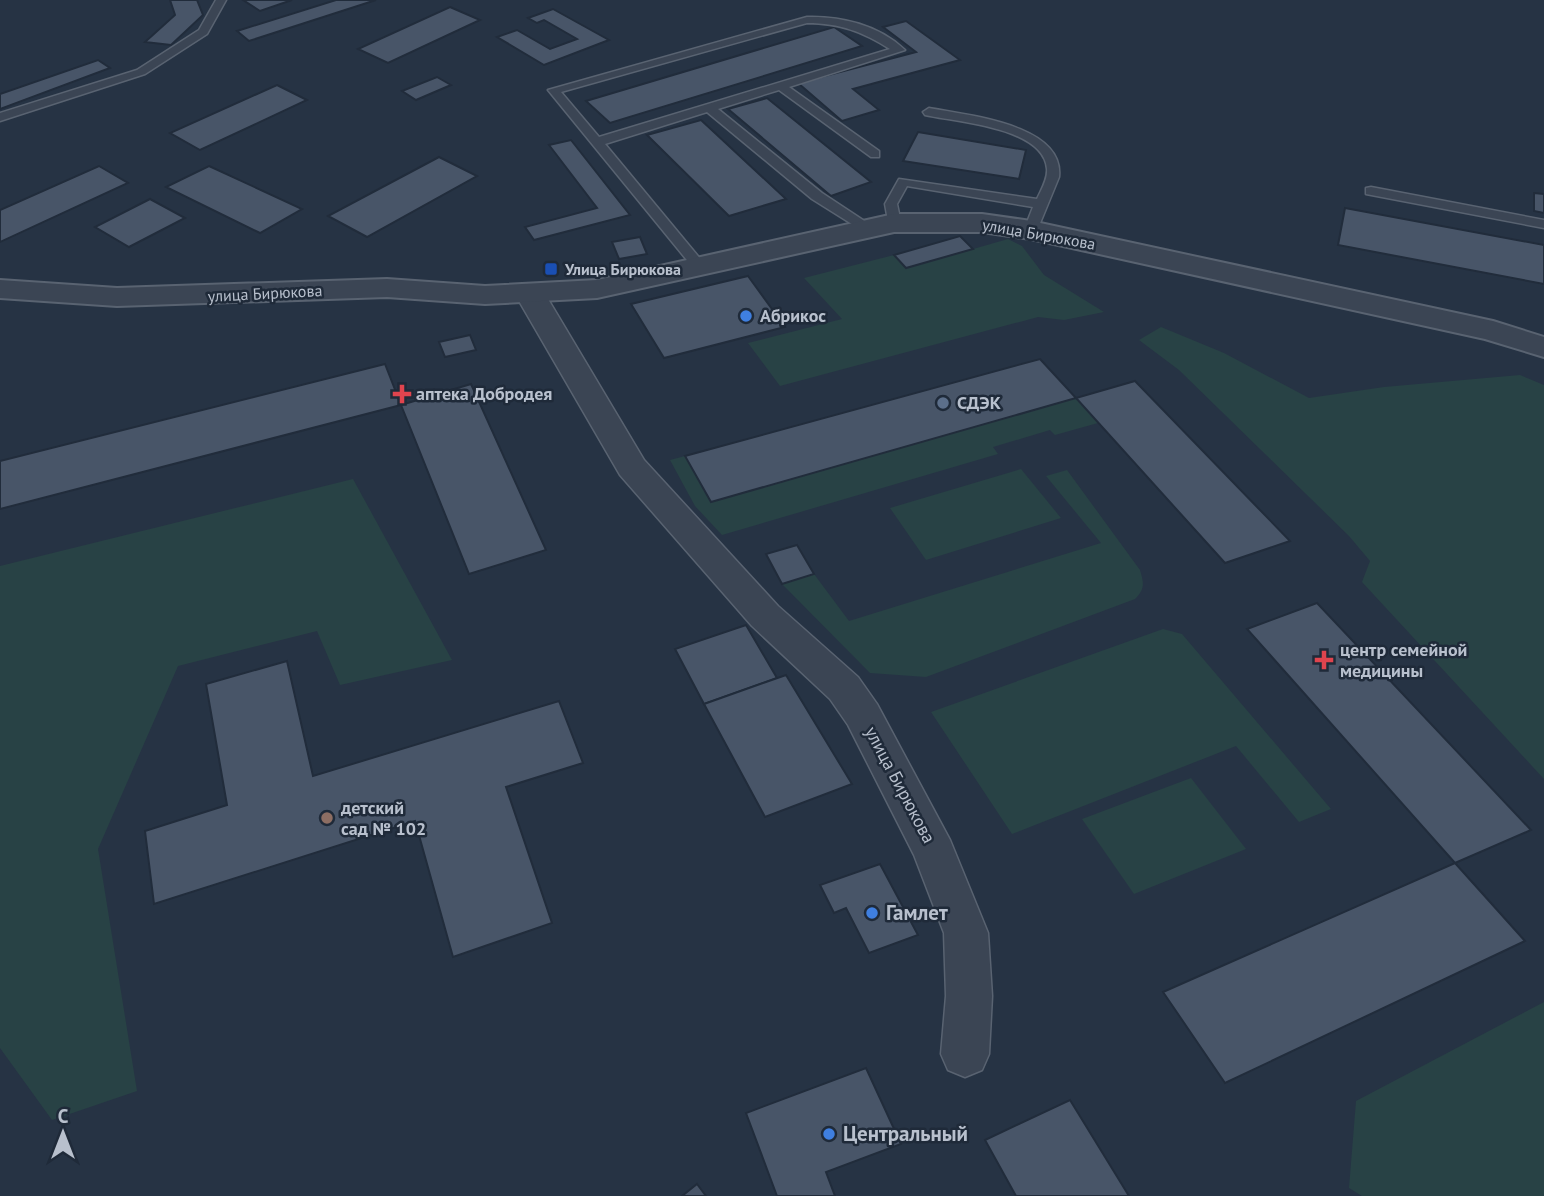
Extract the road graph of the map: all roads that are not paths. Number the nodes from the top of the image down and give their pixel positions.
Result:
1 (221, 0) edge
2 (780, 86) junction
3 (709, 108) junction
4 (929, 112) dead end
5 (0, 117) edge
6 (597, 142) junction
7 (874, 154) dead end
8 (1371, 191) dead end
9 (1036, 217) junction
10 (1544, 224) edge
11 (881, 226) junction
12 (700, 267) junction
13 (0, 289) edge
14 (530, 294) junction
15 (1544, 346) edge
16 (965, 1054) dead end

1 - 5 lane
2 - 3 lane
2 - 6 lane
2 - 7 lane
3 - 6 lane
3 - 11 lane
4 - 9 lane
6 - 12 lane
8 - 10 lane
9 - 11 street, улица Бирюкова
9 - 11 lane
9 - 15 street, улица Бирюкова
11 - 12 street, улица Бирюкова
12 - 14 street, улица Бирюкова
13 - 14 street, улица Бирюкова
14 - 16 street, улица Бирюкова

